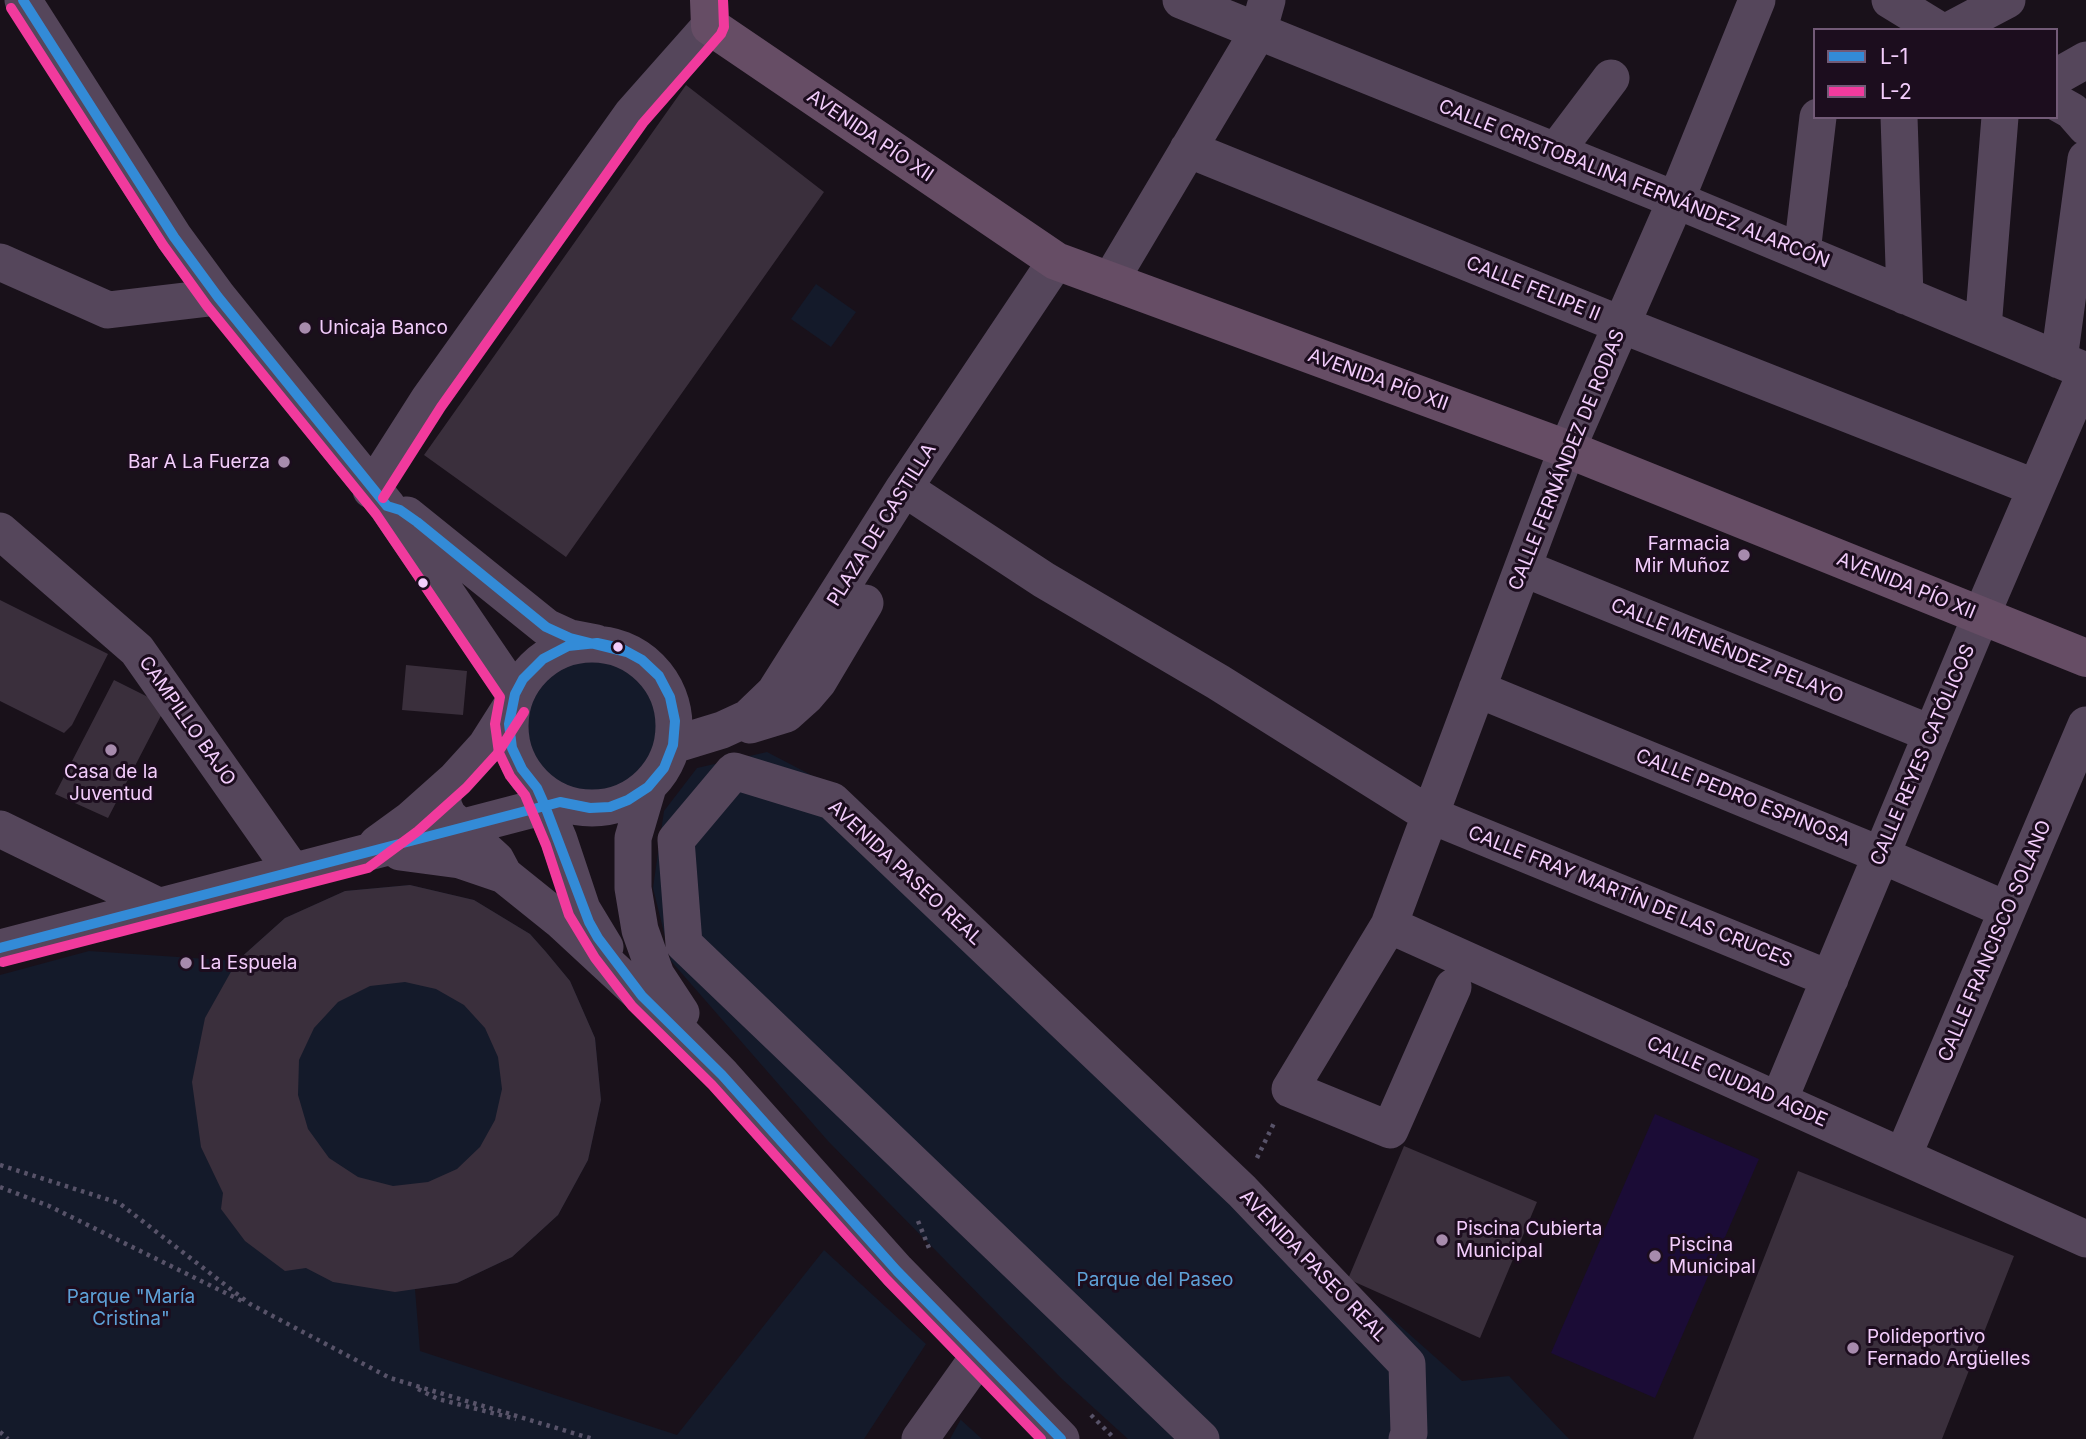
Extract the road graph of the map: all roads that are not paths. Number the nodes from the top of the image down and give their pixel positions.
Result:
1 (23, 0) edge
2 (1181, 0) edge
3 (1757, 0) edge
4 (2007, 0) edge
5 (1893, 11) edge
6 (709, 13) edge
7 (1262, 16) edge
8 (1934, 28) edge
9 (1954, 28) edge
10 (2086, 60) edge
11 (2058, 77) edge
12 (1612, 78) dead end
13 (2058, 103) edge
14 (1818, 119) edge
15 (1899, 119) edge
16 (2000, 119) edge
17 (2086, 127) edge
18 (1188, 149) junction
19 (1556, 151) junction
20 (2086, 159) edge
21 (1676, 200) junction
22 (1802, 252) junction
23 (1056, 261) junction
24 (0, 262) edge
25 (1110, 281) junction
26 (1905, 296) junction
27 (218, 297) junction
28 (1622, 325) junction
29 (1983, 328) junction
30 (2077, 368) edge
31 (1567, 449) junction
32 (904, 488) junction
33 (2036, 488) junction
34 (379, 498) junction
35 (0, 531) edge
36 (1523, 568) junction
37 (865, 604) dead end
38 (1981, 616) junction
39 (597, 643) junction
40 (2086, 658) edge
41 (1477, 689) junction
42 (513, 700) junction
43 (2086, 724) edge
44 (722, 730) junction
45 (1931, 734) junction
46 (673, 745) junction
47 (2076, 779) edge
48 (648, 787) junction
49 (443, 791) junction
50 (547, 798) junction
51 (1430, 815) junction
52 (0, 829) edge
53 (460, 829) junction
54 (362, 855) junction
55 (1881, 855) junction
56 (632, 870) junction
57 (293, 873) junction
58 (505, 875) junction
59 (579, 900) junction
60 (160, 907) junction
61 (2007, 910) junction
62 (1389, 925) junction
63 (0, 948) edge
64 (1830, 979) junction
65 (1453, 987) dead end
66 (642, 996) junction
67 (722, 1075) junction
68 (1779, 1101) junction
69 (1903, 1156) junction
70 (2086, 1239) edge
71 (979, 1356) junction
72 (920, 1439) edge
73 (1060, 1439) edge
74 (1201, 1439) edge
75 (1407, 1439) edge

1 - 27 street
2 - 7 street, CALLE CRISTOBALINA FERNÁNDEZ ALARCÓN
3 - 21 street, CALLE FERNÁNDEZ DE RODAS
4 - 9 street
5 - 8 street
6 - 23 main road, AVENIDA PÍO XII
6 - 34 street
7 - 18 street
7 - 19 street, CALLE CRISTOBALINA FERNÁNDEZ ALARCÓN
10 - 11 street
12 - 19 street
13 - 17 street
14 - 22 street
15 - 26 street
16 - 29 street
18 - 25 street
18 - 28 street, CALLE FELIPE II
19 - 21 street, CALLE CRISTOBALINA FERNÁNDEZ ALARCÓN
20 - 30 street, CALLE REYES CATÓLICOS
21 - 22 street, CALLE CRISTOBALINA FERNÁNDEZ ALARCÓN
21 - 28 street, CALLE FERNÁNDEZ DE RODAS
22 - 26 street, CALLE CRISTOBALINA FERNÁNDEZ ALARCÓN
23 - 25 main road, AVENIDA PÍO XII
23 - 32 street, PLAZA DE CASTILLA
24 - 27 street
25 - 31 main road, AVENIDA PÍO XII
26 - 29 street, CALLE CRISTOBALINA FERNÁNDEZ ALARCÓN
27 - 34 street
28 - 31 street, CALLE FERNÁNDEZ DE RODAS
28 - 33 street, CALLE FELIPE II
29 - 30 street, CALLE CRISTOBALINA FERNÁNDEZ ALARCÓN
30 - 33 street, CALLE REYES CATÓLICOS
31 - 36 street, CALLE FERNÁNDEZ DE RODAS
31 - 38 main road, AVENIDA PÍO XII
32 - 44 street, PLAZA DE CASTILLA
32 - 51 street, CALLE FRAY MARTÍN DE LAS CRUCES
33 - 38 street, CALLE REYES CATÓLICOS
34 - 39 street
34 - 42 street
35 - 57 street, CAMPILLO BAJO
36 - 41 street, CALLE FERNÁNDEZ DE RODAS
36 - 45 street, CALLE MENÉNDEZ PELAYO
37 - 44 street
38 - 40 main road, AVENIDA PÍO XII
38 - 45 street, CALLE REYES CATÓLICOS
39 - 42 street
39 - 46 street
41 - 51 street, CALLE FERNÁNDEZ DE RODAS
41 - 55 street, CALLE PEDRO ESPINOSA
42 - 49 street
42 - 50 street
43 - 47 street, CALLE FRANCISCO SOLANO
44 - 46 street, PLAZA DE CASTILLA
45 - 55 street, CALLE REYES CATÓLICOS
46 - 48 street
47 - 61 street, CALLE FRANCISCO SOLANO
48 - 50 street
48 - 56 street
49 - 53 street
49 - 54 street
50 - 53 street
50 - 59 street
51 - 62 street, CALLE FERNÁNDEZ DE RODAS
51 - 64 street, CALLE FRAY MARTÍN DE LAS CRUCES
52 - 60 street
53 - 54 street
53 - 58 street
54 - 57 street
54 - 58 street
55 - 61 street, CALLE PEDRO ESPINOSA
55 - 64 street, CALLE REYES CATÓLICOS
56 - 59 street
56 - 67 street
57 - 60 street
58 - 66 street
59 - 66 street
60 - 63 street
61 - 69 street, CALLE FRANCISCO SOLANO
62 - 65 street, CALLE FERNÁNDEZ DE RODAS
62 - 68 street, CALLE CIUDAD AGDE
64 - 68 street, CALLE REYES CATÓLICOS
66 - 67 street
67 - 71 street
68 - 69 street, CALLE CIUDAD AGDE
69 - 70 street, CALLE CIUDAD AGDE
71 - 72 street
71 - 73 street
74 - 75 street, AVENIDA PASEO REAL

